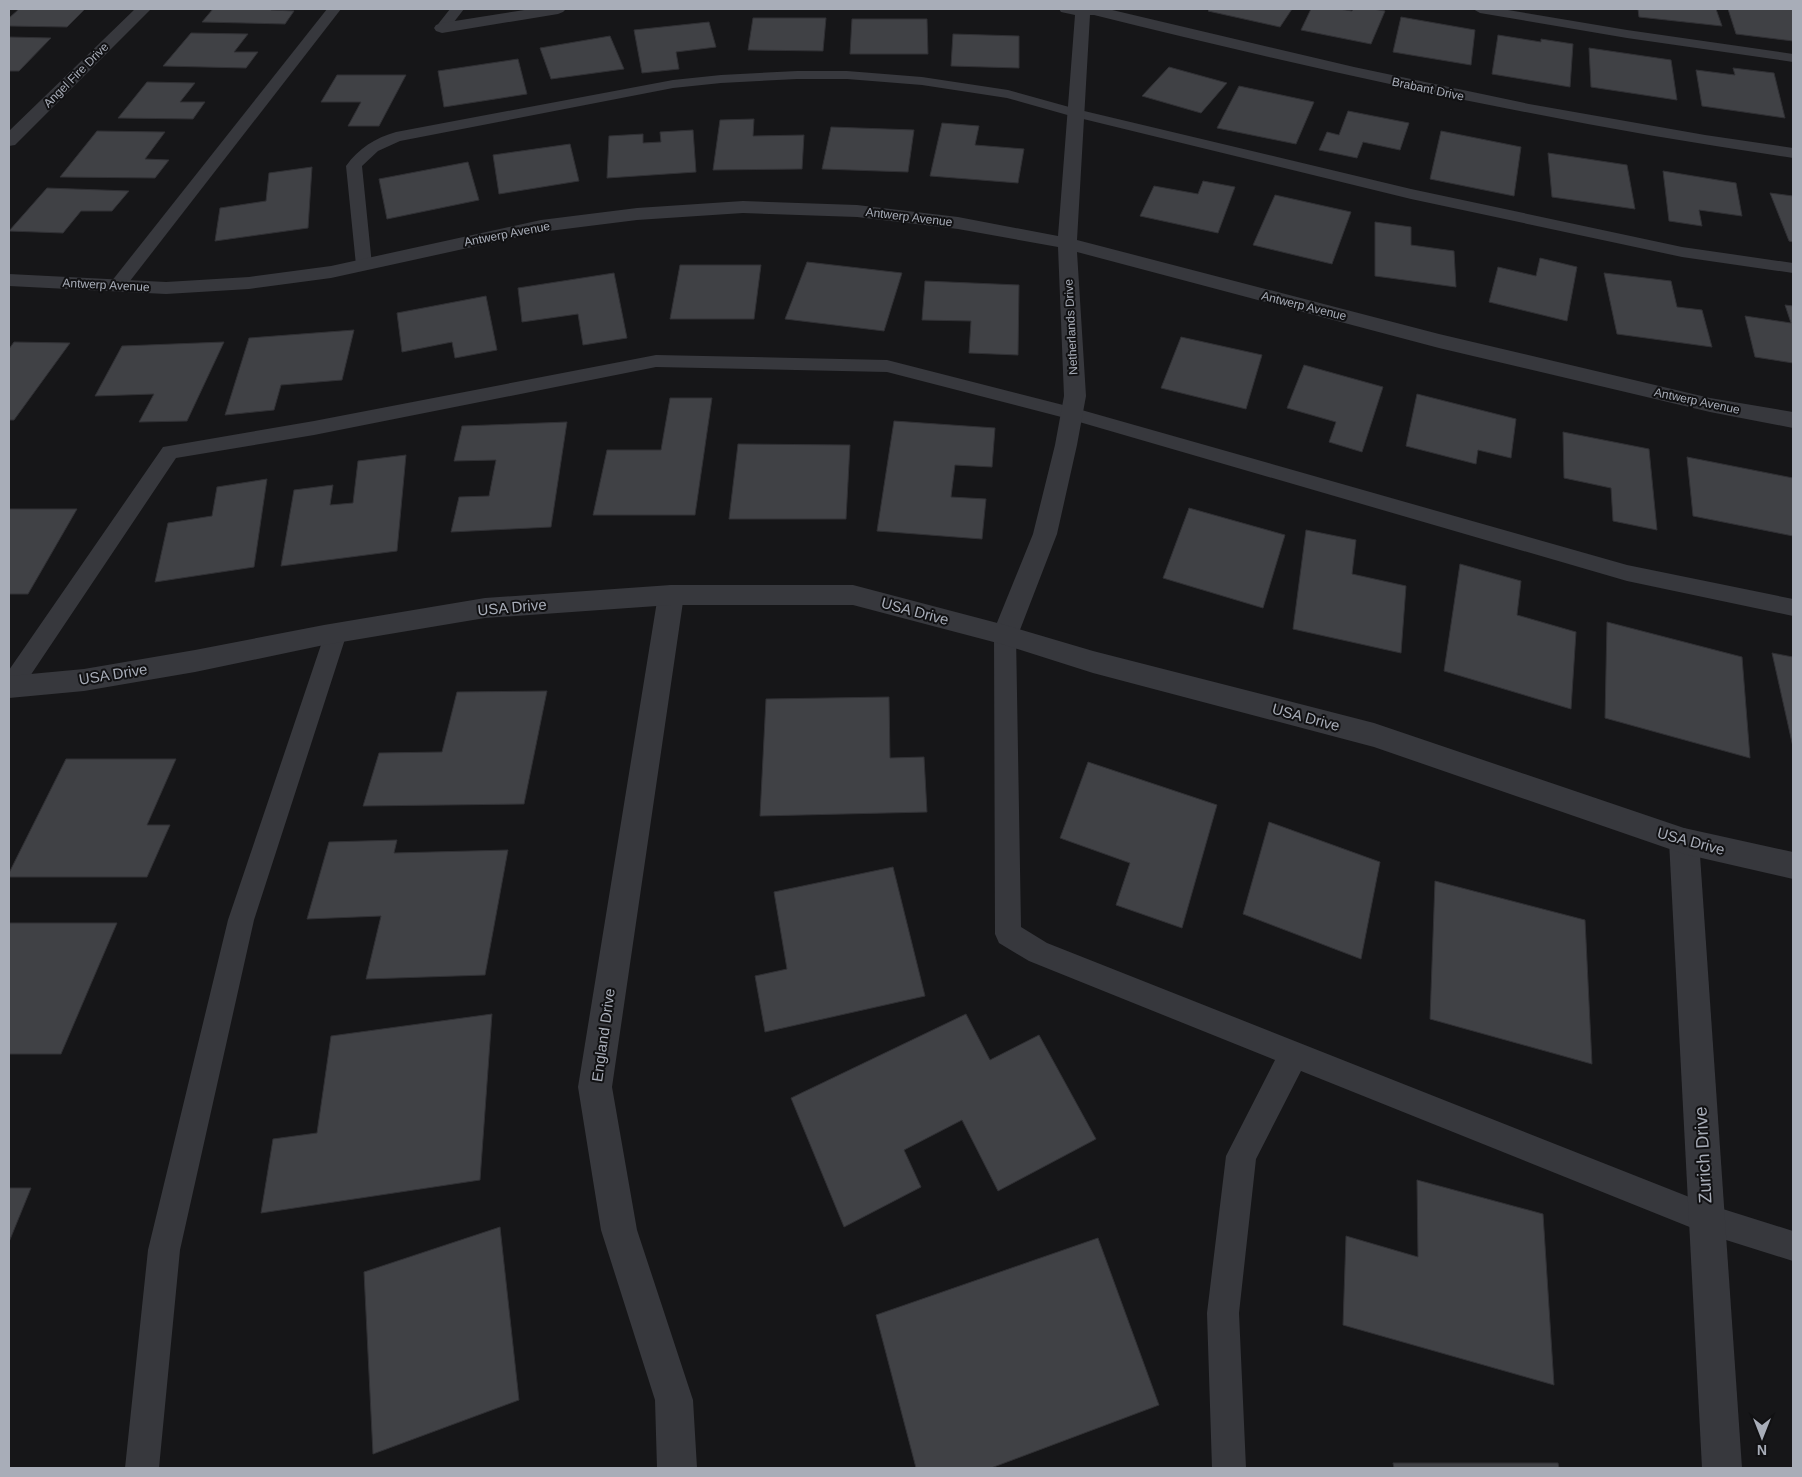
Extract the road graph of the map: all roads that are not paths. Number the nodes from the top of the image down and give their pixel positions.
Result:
1 (143, 9) edge
2 (334, 9) edge
3 (457, 9) edge
4 (558, 9) edge
5 (1480, 9) edge
6 (1078, 10) edge
7 (442, 28) joint
8 (1793, 58) edge
9 (1076, 113) junction
10 (9, 141) edge
11 (1793, 153) edge
12 (1067, 243) junction
13 (364, 265) junction
14 (1793, 268) edge
15 (9, 280) edge
16 (116, 286) junction
17 (1071, 413) junction
18 (1793, 420) edge
19 (670, 595) junction
20 (1793, 608) edge
21 (336, 633) junction
22 (1005, 635) junction
23 (9, 687) edge
24 (1684, 841) junction
25 (1793, 866) edge
26 (1294, 1054) junction
27 (1706, 1219) junction
28 (1793, 1246) edge
29 (142, 1468) edge
30 (677, 1468) edge
31 (1229, 1468) edge
32 (1722, 1468) edge

1 - 10 street, Angel Fire Drive
2 - 16 lane
3 - 7 lane
4 - 7 street
5 - 8 lane
6 - 9 street, Netherlands Drive
6 - 11 street, Brabant Drive
9 - 12 street, Netherlands Drive
9 - 13 lane
9 - 14 lane
12 - 13 street, Antwerp Avenue
12 - 17 street, Netherlands Drive
12 - 18 street, Antwerp Avenue
13 - 16 street, Antwerp Avenue
15 - 16 street, Antwerp Avenue
17 - 20 lane
17 - 22 street, Netherlands Drive
17 - 23 lane
19 - 21 street, USA Drive
19 - 22 street, USA Drive
19 - 30 street, England Drive
21 - 23 street, USA Drive
21 - 29 lane
22 - 24 street, USA Drive
22 - 26 lane
24 - 25 street, USA Drive
24 - 27 street, Zurich Drive
26 - 27 lane
26 - 31 lane
27 - 28 lane
27 - 32 street, Zurich Drive

